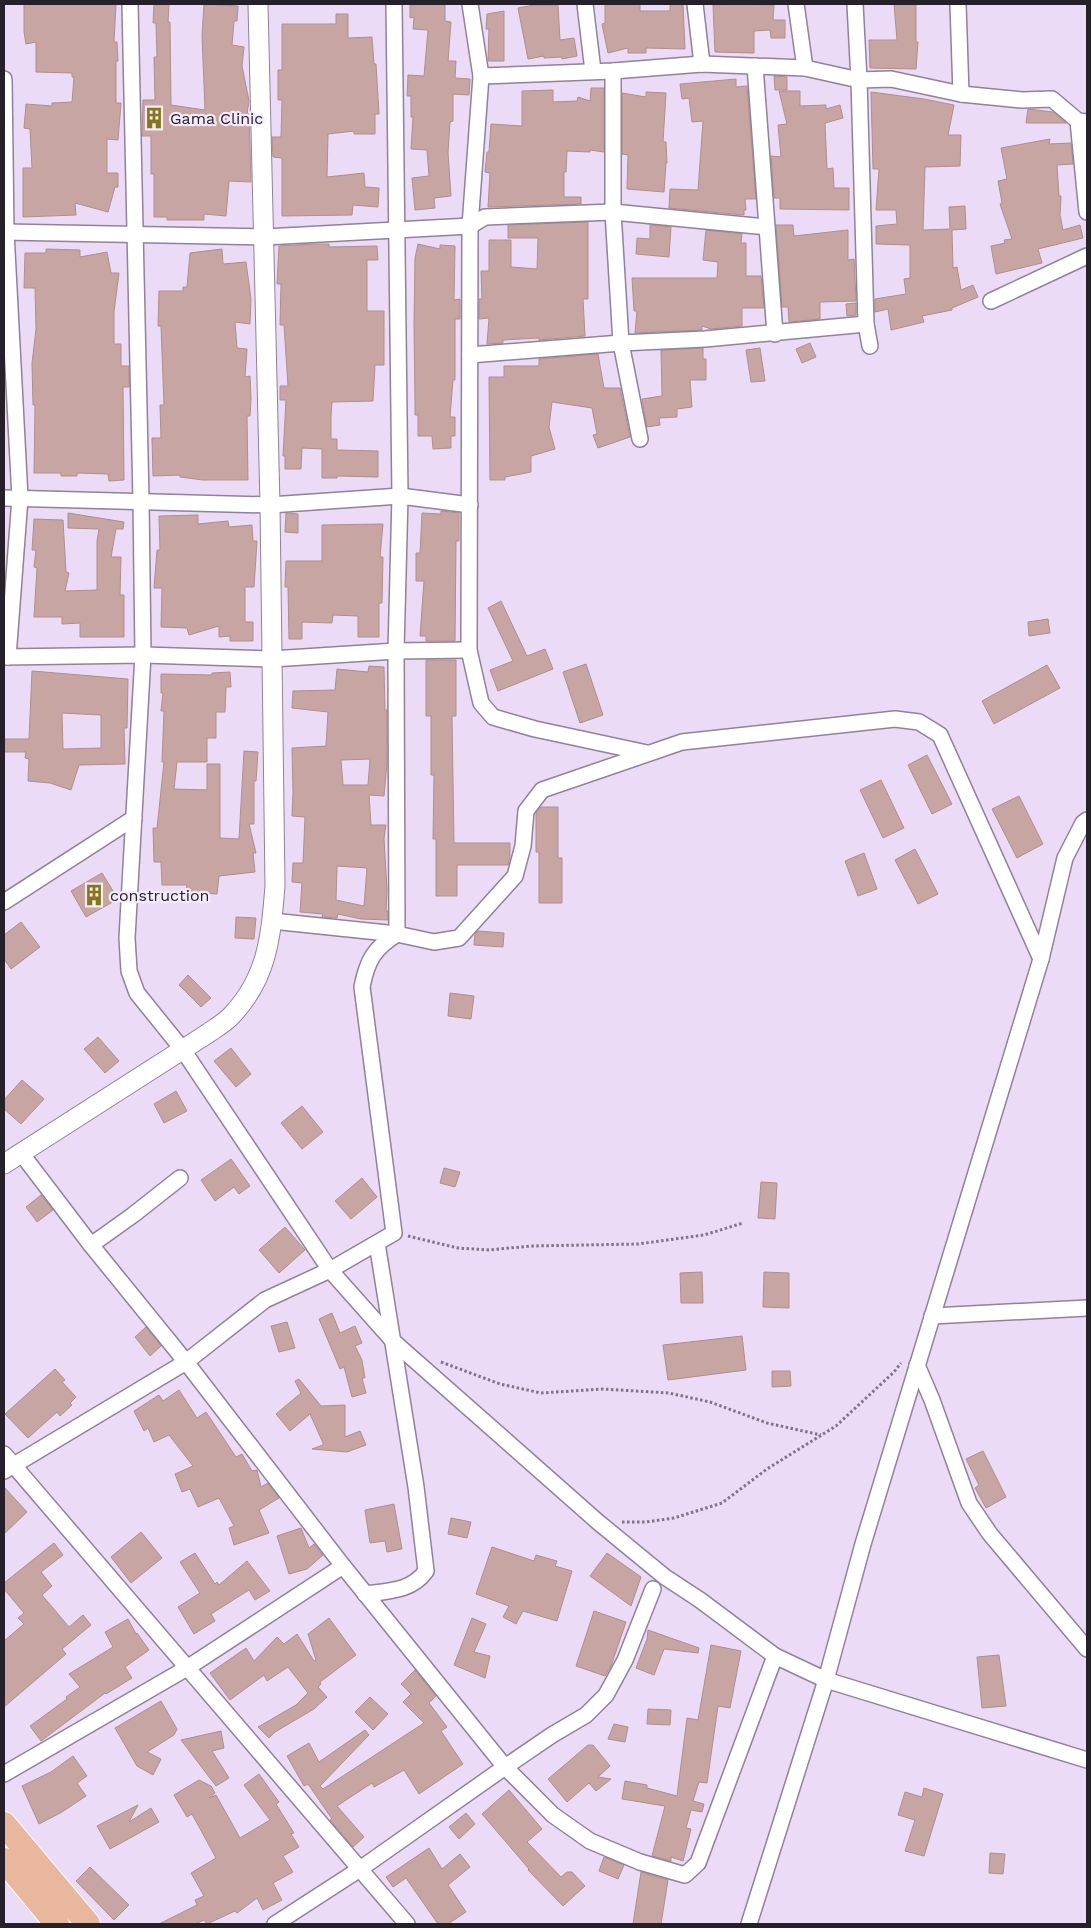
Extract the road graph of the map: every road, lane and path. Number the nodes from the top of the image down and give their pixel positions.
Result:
1 (130, 4) edge
2 (258, 4) edge
3 (394, 4) edge
4 (470, 4) edge
5 (585, 4) edge
6 (695, 4) edge
7 (796, 4) edge
8 (855, 4) edge
9 (958, 4) edge
10 (702, 64) junction
11 (755, 66) junction
12 (804, 68) junction
13 (593, 71) junction
14 (613, 71) junction
15 (481, 76) junction
16 (4, 79) edge
17 (859, 80) junction
18 (961, 94) junction
19 (1082, 122) edge
20 (613, 212) junction
21 (1087, 212) edge
22 (470, 226) junction
23 (767, 227) junction
24 (396, 230) junction
25 (5, 232) edge
26 (135, 234) junction
27 (265, 236) junction
28 (1087, 256) edge
29 (991, 301) dead end
30 (866, 324) junction
31 (775, 334) junction
32 (621, 343) junction
33 (870, 346) dead end
34 (470, 355) junction
35 (640, 439) dead end
36 (400, 496) junction
37 (4, 498) edge
38 (20, 498) junction
39 (141, 500) junction
40 (270, 505) junction
41 (470, 505) junction
42 (469, 650) junction
43 (396, 651) junction
44 (143, 655) junction
45 (6, 657) edge
46 (272, 659) junction
47 (648, 754) junction
48 (134, 818) junction
49 (1087, 820) edge
50 (4, 902) edge
51 (272, 921) junction
52 (397, 934) junction
53 (1041, 959) junction
54 (183, 1050) junction
55 (21, 1153) junction
56 (4, 1164) edge
57 (180, 1178) dead end
58 (743, 1223) dead end
59 (394, 1233) junction
60 (377, 1242) junction
61 (91, 1245) junction
62 (330, 1270) junction
63 (1087, 1308) edge
64 (932, 1316) junction
65 (394, 1342) junction
66 (437, 1360) dead end
67 (912, 1361) junction
68 (186, 1362) junction
69 (821, 1435) junction
70 (7, 1463) edge
71 (598, 1522) junction
72 (342, 1566) junction
73 (653, 1589) dead end
74 (365, 1594) junction
75 (1087, 1650) edge
76 (775, 1656) junction
77 (187, 1668) junction
78 (826, 1680) junction
79 (1087, 1760) edge
80 (504, 1767) junction
81 (4, 1774) edge
82 (4, 1824) edge
83 (4, 1860) edge
84 (360, 1869) junction
85 (57, 1924) edge
86 (88, 1924) edge
87 (275, 1924) edge
88 (407, 1924) edge
89 (749, 1924) edge

1 - 26 street
2 - 27 street
3 - 24 street
4 - 15 street
5 - 13 street
6 - 10 street
7 - 12 street
8 - 17 street
9 - 18 street
10 - 11 street
10 - 14 street
11 - 12 street
11 - 23 street
12 - 17 street
13 - 14 street
13 - 15 street
14 - 20 street
15 - 22 street
16 - 25 street
17 - 18 street
17 - 30 street
18 - 19 street
19 - 21 street
20 - 22 street
20 - 23 street
20 - 32 street
22 - 24 street
22 - 34 street
23 - 31 street
24 - 27 street
24 - 36 street
25 - 26 street
25 - 38 street
26 - 27 street
26 - 39 street
27 - 40 street
28 - 29 street
30 - 31 street
30 - 33 street
31 - 32 street
32 - 34 street
32 - 35 street
34 - 41 street
36 - 40 street
36 - 41 street
36 - 43 street
37 - 38 street
38 - 39 street
38 - 45 street
39 - 40 street
39 - 44 street
40 - 46 street
41 - 42 street
42 - 43 street
42 - 47 street
43 - 46 street
43 - 52 street
44 - 45 street
44 - 46 street
44 - 48 street
46 - 51 street
47 - 52 street
47 - 53 street
48 - 50 street
48 - 54 street
49 - 53 street
51 - 52 street
51 - 54 street
52 - 59 street
53 - 64 street
54 - 55 street
54 - 62 street
55 - 56 street
55 - 61 street
57 - 61 street
58 - 59 path
59 - 60 street
60 - 62 street
60 - 65 street
61 - 68 street
62 - 65 street
62 - 68 street
63 - 64 street
64 - 67 street
65 - 71 street
65 - 74 street
66 - 69 path
67 - 69 path
67 - 75 street
67 - 78 street
68 - 70 street
68 - 72 street
69 - 71 path
70 - 77 street
71 - 76 street
72 - 74 street
72 - 77 street
73 - 80 street
74 - 80 street
76 - 78 street
76 - 80 street
77 - 81 street
77 - 84 street
78 - 79 street
78 - 89 street
80 - 84 street
82 - 86 main road
83 - 85 main road
84 - 87 street
84 - 88 street

